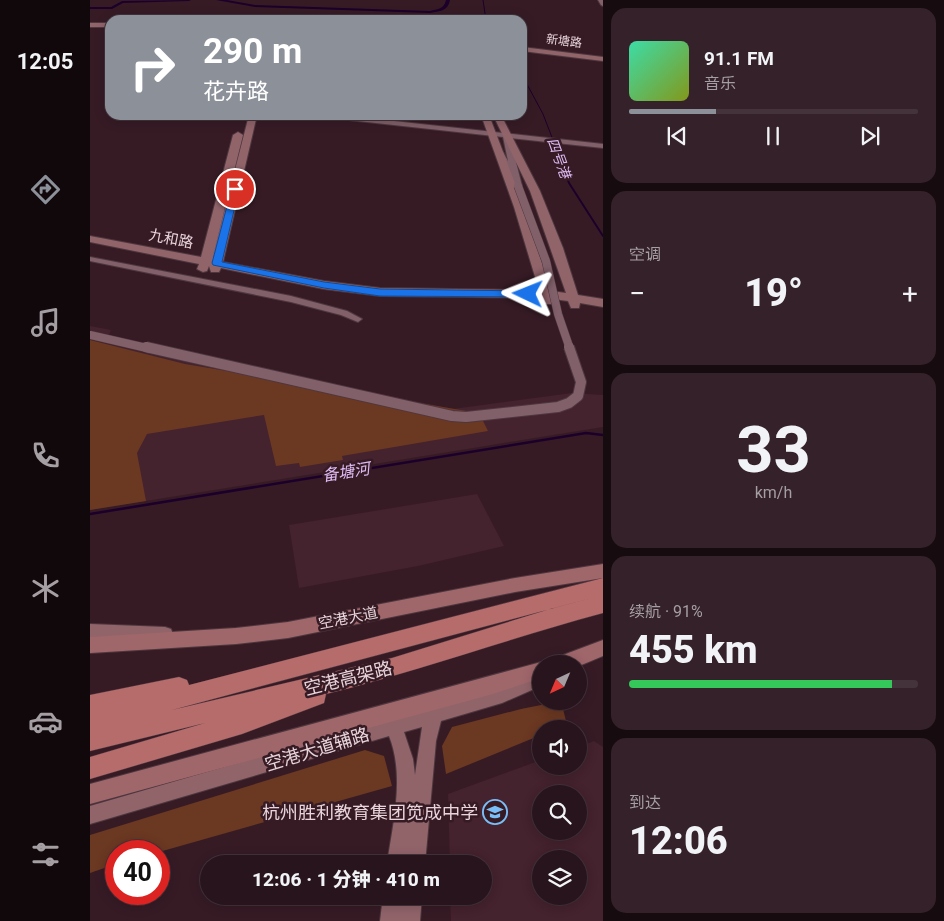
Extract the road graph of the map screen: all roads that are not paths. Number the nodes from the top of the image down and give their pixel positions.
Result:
1 (600, 0) edge
2 (603, 4) edge
3 (90, 20) edge
4 (105, 20) edge
5 (105, 24) edge
6 (90, 25) edge
7 (527, 45) edge
8 (527, 50) edge
9 (603, 53) edge
10 (603, 58) edge
11 (243, 120) edge
12 (251, 120) edge
13 (366, 120) edge
14 (487, 120) edge
15 (499, 120) edge
16 (493, 134) junction
17 (506, 136) junction
18 (603, 146) edge
19 (501, 153) junction
20 (518, 186) junction
21 (90, 239) edge
22 (90, 247) edge
23 (90, 259) edge
24 (204, 265) junction
25 (216, 267) junction
26 (547, 298) junction
27 (574, 302) junction
28 (603, 303) edge
29 (603, 311) edge
30 (358, 319) dead end
31 (90, 336) edge
32 (603, 571) edge
33 (603, 586) edge
34 (603, 604) edge
35 (547, 610) junction
36 (90, 631) edge
37 (236, 636) junction
38 (90, 645) edge
39 (392, 668) junction
40 (286, 671) junction
41 (532, 673) edge
42 (532, 682) edge
43 (90, 705) edge
44 (434, 714) junction
45 (90, 720) edge
46 (393, 726) junction
47 (90, 740) edge
48 (90, 768) edge
49 (90, 794) edge
50 (90, 815) edge
51 (398, 855) edge
52 (416, 855) edge
53 (392, 905) edge
54 (411, 905) edge
55 (390, 921) edge
56 (410, 921) edge

1 - 2 street
3 - 4 street
5 - 6 street
7 - 9 street, 新塘路
8 - 10 street, 新塘路
11 - 24 street
12 - 25 street
13 - 16 street
14 - 16 street
15 - 17 street
16 - 17 street
16 - 19 street
17 - 18 street
17 - 20 street
17 - 27 street
19 - 20 street
19 - 26 street
20 - 31 street, bridge
21 - 24 street, 九和路
22 - 24 street, 九和路
23 - 30 street
24 - 25 street, 九和路
25 - 26 street, 九和路
26 - 27 street, 九和路
27 - 28 street, 九和路
27 - 29 street, 九和路
32 - 37 main road, 空港大道
33 - 35 highway, 空港高架路
34 - 35 highway, 空港高架路
35 - 39 highway, 空港高架路
35 - 40 highway, 空港高架路
36 - 37 street
37 - 38 main road, 空港大道
39 - 47 highway, 空港高架路
39 - 48 highway
40 - 43 highway
40 - 45 highway, 空港高架路
41 - 49 main road
42 - 44 street, 空港大道辅路
44 - 46 street, 空港大道辅路
44 - 52 street
46 - 50 street, 空港大道辅路
46 - 51 street
53 - 55 street
54 - 56 street

